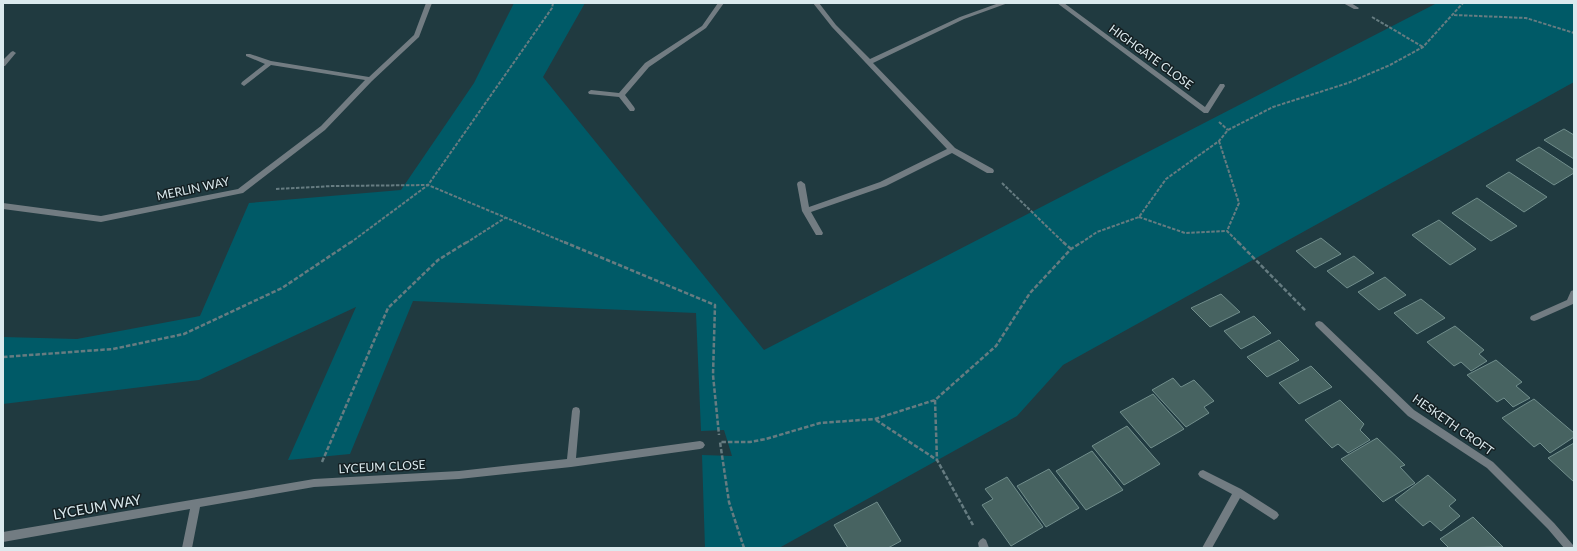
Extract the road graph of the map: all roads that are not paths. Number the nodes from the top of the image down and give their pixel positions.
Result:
1 (429, 3) edge
2 (721, 3) edge
3 (816, 3) edge
4 (1005, 3) edge
5 (1060, 3) edge
6 (1346, 3) edge
7 (1356, 8) road end
8 (13, 53) dead end
9 (248, 55) dead end
10 (869, 62) junction
11 (270, 63) junction
12 (3, 64) edge
13 (370, 79) junction
14 (244, 84) dead end
15 (1222, 86) dead end
16 (591, 92) dead end
17 (621, 95) junction
18 (632, 109) dead end
19 (952, 150) junction
20 (990, 171) road end
21 (801, 184) dead end
22 (4, 206) edge
23 (806, 210) junction
24 (820, 233) dead end
25 (1574, 293) edge
26 (1534, 318) dead end
27 (1319, 324) road end
28 (576, 411) dead end
29 (700, 445) dead end
30 (571, 463) junction
31 (1203, 474) dead end
32 (1238, 492) junction
33 (196, 504) junction
34 (1274, 515) dead end
35 (3, 537) edge
36 (186, 548) edge
37 (1207, 548) edge
38 (1570, 548) edge

1 - 13 street, MERLIN WAY
2 - 17 street
3 - 10 street
4 - 10 street
5 - 15 street, HIGHGATE CLOSE
6 - 7 street
8 - 12 street
9 - 11 street
10 - 19 street
11 - 13 street
11 - 14 street
13 - 22 street, MERLIN WAY
16 - 17 street
17 - 18 street
19 - 20 street
19 - 23 street
21 - 23 street
23 - 24 street
25 - 26 street
27 - 38 street, HESKETH CROFT
28 - 30 street
29 - 30 street, LYCEUM CLOSE
30 - 33 street, LYCEUM CLOSE
31 - 32 street
32 - 34 street
32 - 37 street
33 - 35 street, LYCEUM WAY
33 - 36 street

